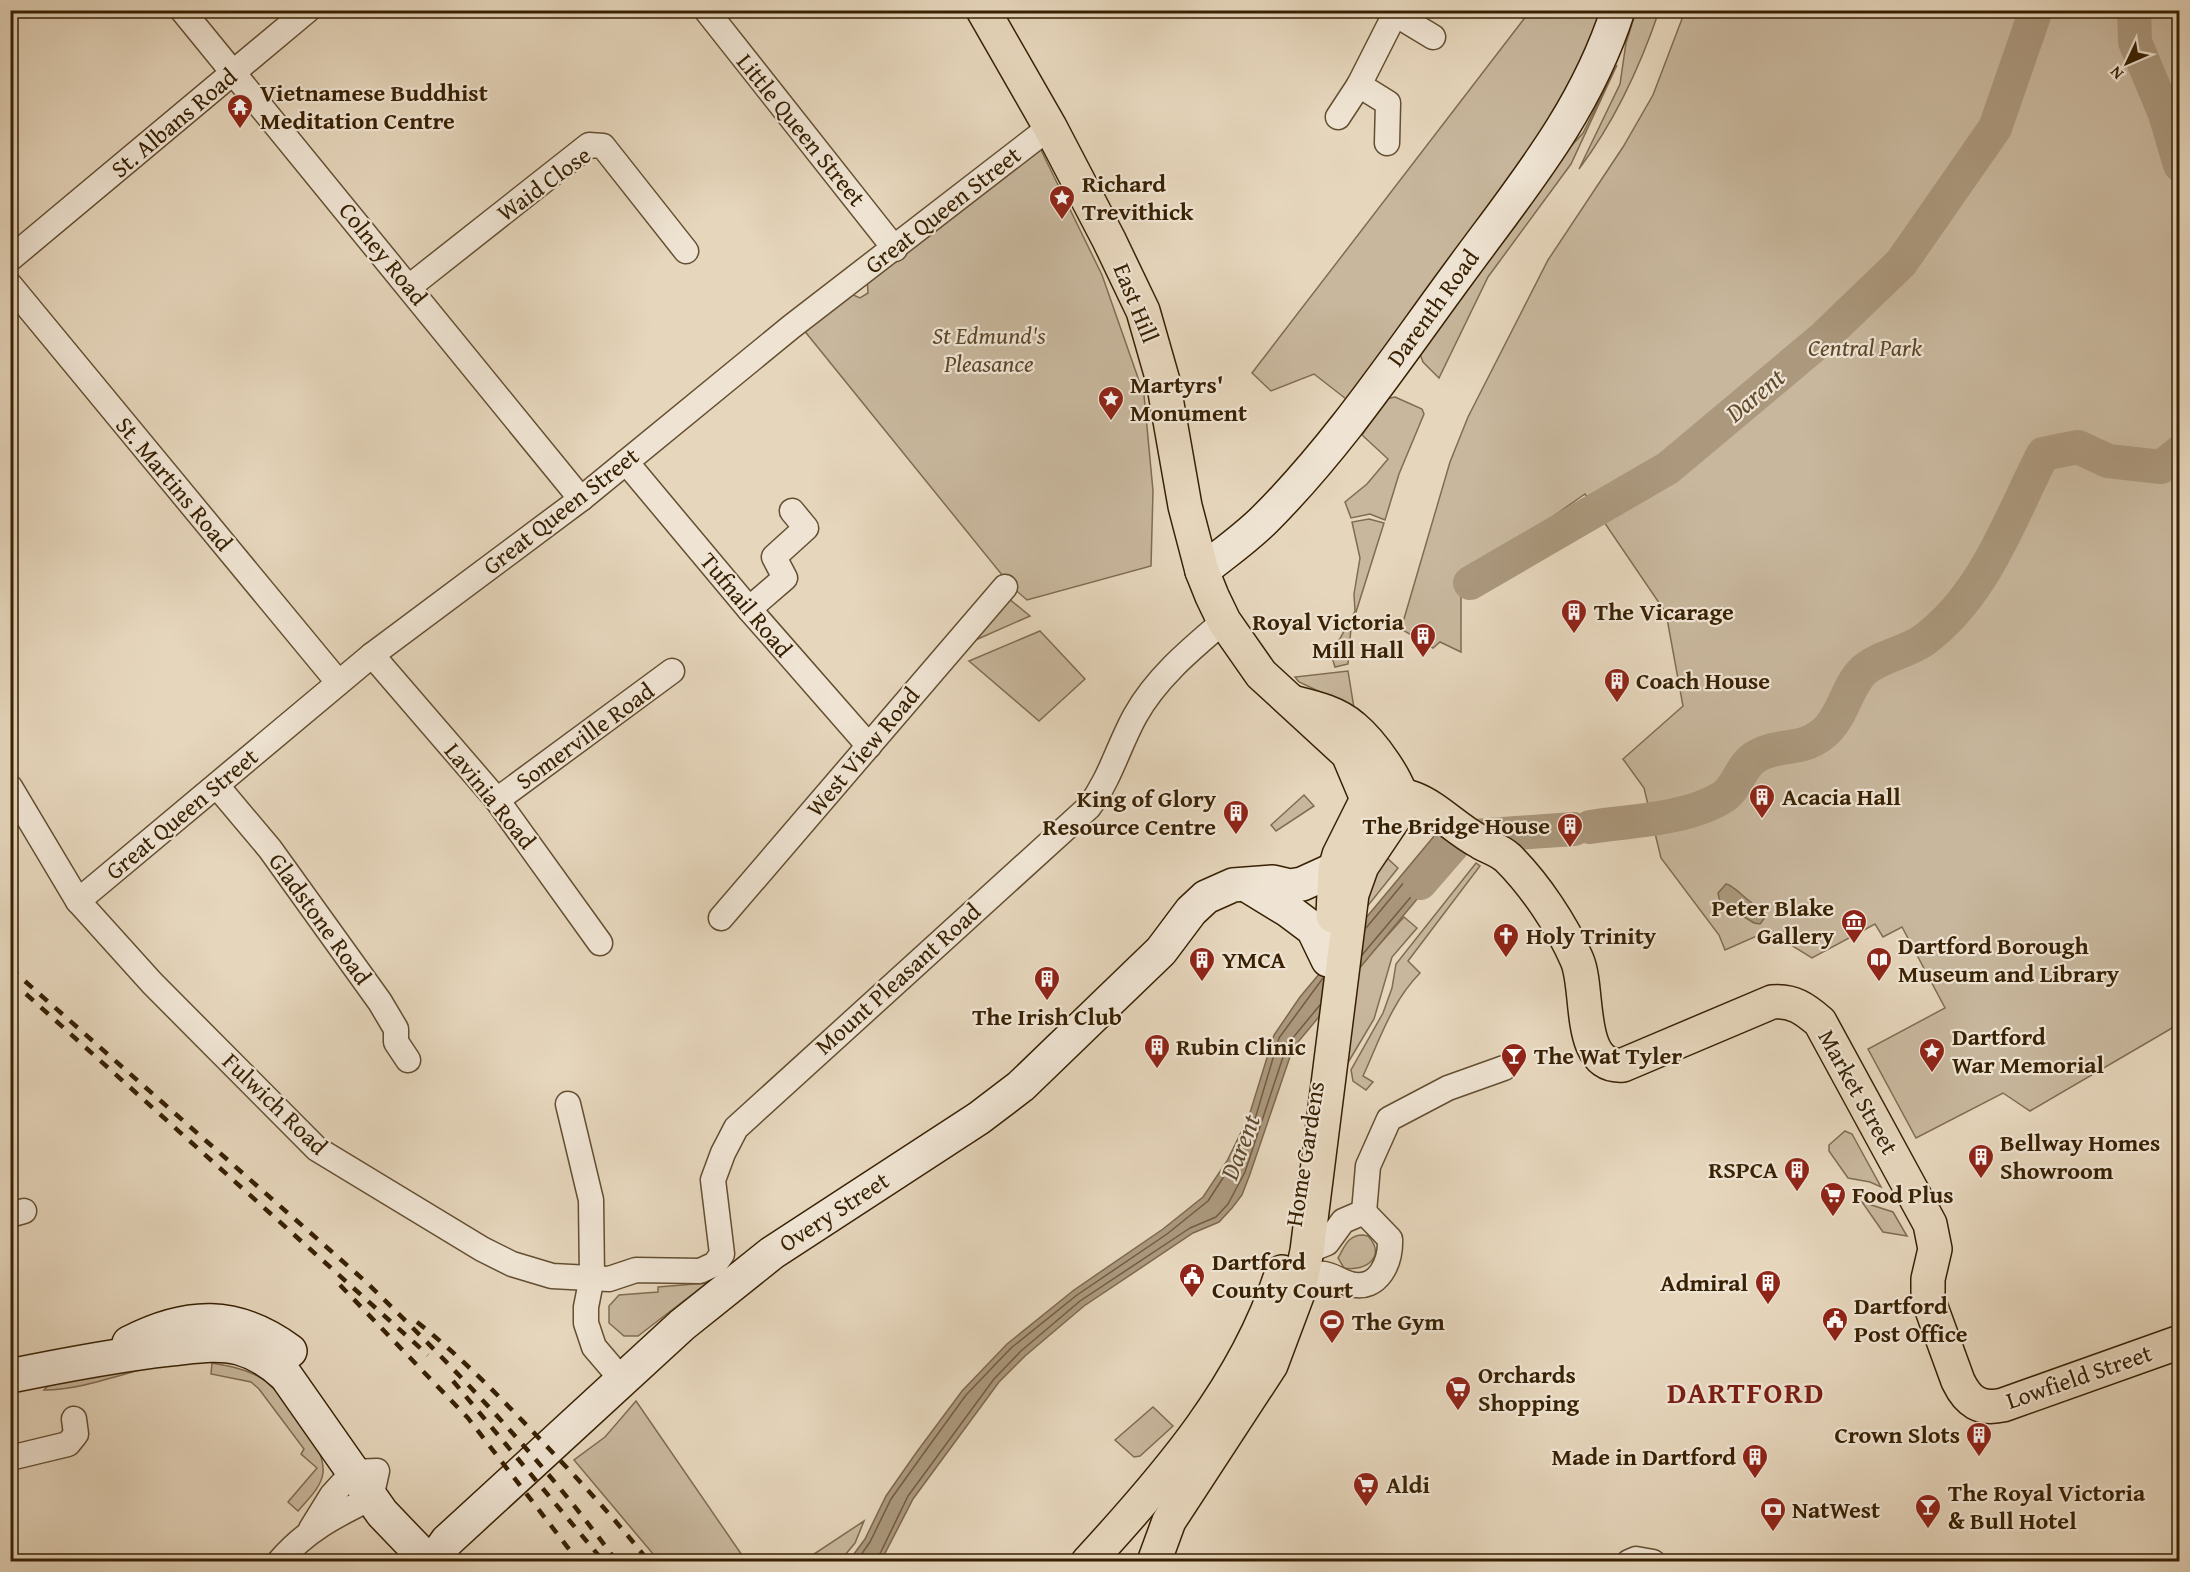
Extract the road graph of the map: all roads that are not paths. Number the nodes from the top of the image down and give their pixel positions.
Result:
1 (182, 10) edge
2 (308, 10) edge
3 (706, 10) edge
4 (983, 10) edge
5 (1618, 10) edge
6 (1396, 12) edge
7 (1433, 37) dead end
8 (234, 73) junction
9 (1359, 85) junction
10 (1338, 117) dead end
11 (1050, 128) junction
12 (1387, 143) dead end
13 (895, 249) junction
14 (686, 251) dead end
15 (10, 259) edge
16 (10, 285) edge
17 (409, 287) junction
18 (626, 462) junction
19 (581, 499) junction
20 (792, 511) dead end
21 (1202, 571) junction
22 (1005, 586) dead end
23 (749, 609) junction
24 (1224, 621) junction
25 (372, 655) junction
26 (672, 671) dead end
27 (338, 682) junction
28 (1292, 702) junction
29 (869, 746) junction
30 (217, 786) junction
31 (10, 787) edge
32 (1402, 794) junction
33 (1367, 799) junction
34 (497, 800) junction
35 (1247, 885) junction
36 (1341, 887) junction
37 (78, 900) junction
38 (721, 918) dead end
39 (600, 943) dead end
40 (1328, 960) junction
41 (408, 1060) dead end
42 (1324, 1066) junction
43 (1504, 1068) dead end
44 (568, 1104) dead end
45 (1364, 1212) junction
46 (1304, 1264) junction
47 (592, 1277) junction
48 (1261, 1327) junction
49 (2180, 1342) edge
50 (10, 1376) edge
51 (623, 1381) junction
52 (1977, 1405) joint
53 (75, 1419) dead end
54 (10, 1458) edge
55 (367, 1480) junction
56 (440, 1558) edge
57 (279, 1562) edge
58 (1088, 1562) edge
59 (1097, 1562) edge
60 (1125, 1562) edge
61 (1154, 1562) edge
62 (1629, 1562) edge
63 (1653, 1562) edge

1 - 8 street, Colney Road
2 - 8 street, St. Albans Road
3 - 13 street, Little Queen Street
4 - 11 main road, East Hill
5 - 21 street, Darenth Road
6 - 7 street
6 - 9 street
8 - 15 street, St. Albans Road
8 - 17 street, Colney Road
9 - 10 street
9 - 12 street
11 - 13 street, Great Queen Street
11 - 21 main road, East Hill
13 - 18 street, Great Queen Street
14 - 17 street, Waid Close
16 - 27 street, St. Martins Road
17 - 19 street, Colney Road
18 - 19 street, Great Queen Street
18 - 23 street, Tufnail Road
19 - 25 street, Great Queen Street
20 - 23 street
21 - 24 main road, East Hill
22 - 29 street, West View Road
23 - 29 street, Tufnail Road
24 - 28 main road, East Hill
24 - 47 street, Mount Pleasant Road
25 - 27 street, Great Queen Street
25 - 34 street, Lavinia Road
26 - 34 street, Somerville Road
27 - 30 street, Great Queen Street
28 - 32 main road, East Hill
28 - 33 main road, East Hill
29 - 38 street, West View Road
30 - 37 street, Great Queen Street
30 - 41 street, Gladstone Road
31 - 37 street, Fulwich Road
32 - 33 main road
32 - 36 main road, Home Gardens
32 - 52 main road, Market Street
33 - 36 main road, Home Gardens
34 - 39 street, Lavinia Road
35 - 36 street, Overy Street
35 - 40 street
35 - 51 street, Overy Street
36 - 40 main road, Home Gardens
36 - 42 main road, Home Gardens
37 - 47 street, Fulwich Road
40 - 42 main road, Home Gardens
42 - 46 main road, Home Gardens
42 - 48 main road, Home Gardens
43 - 45 street
44 - 47 street
45 - 46 street
45 - 46 street
46 - 48 main road
46 - 61 main road, Home Gardens
47 - 51 street
48 - 58 main road, Home Gardens
49 - 52 main road, Lowfield Street
50 - 55 street
51 - 56 street, Overy Street
53 - 54 street
55 - 56 street
55 - 57 street
59 - 60 main road
62 - 63 street

